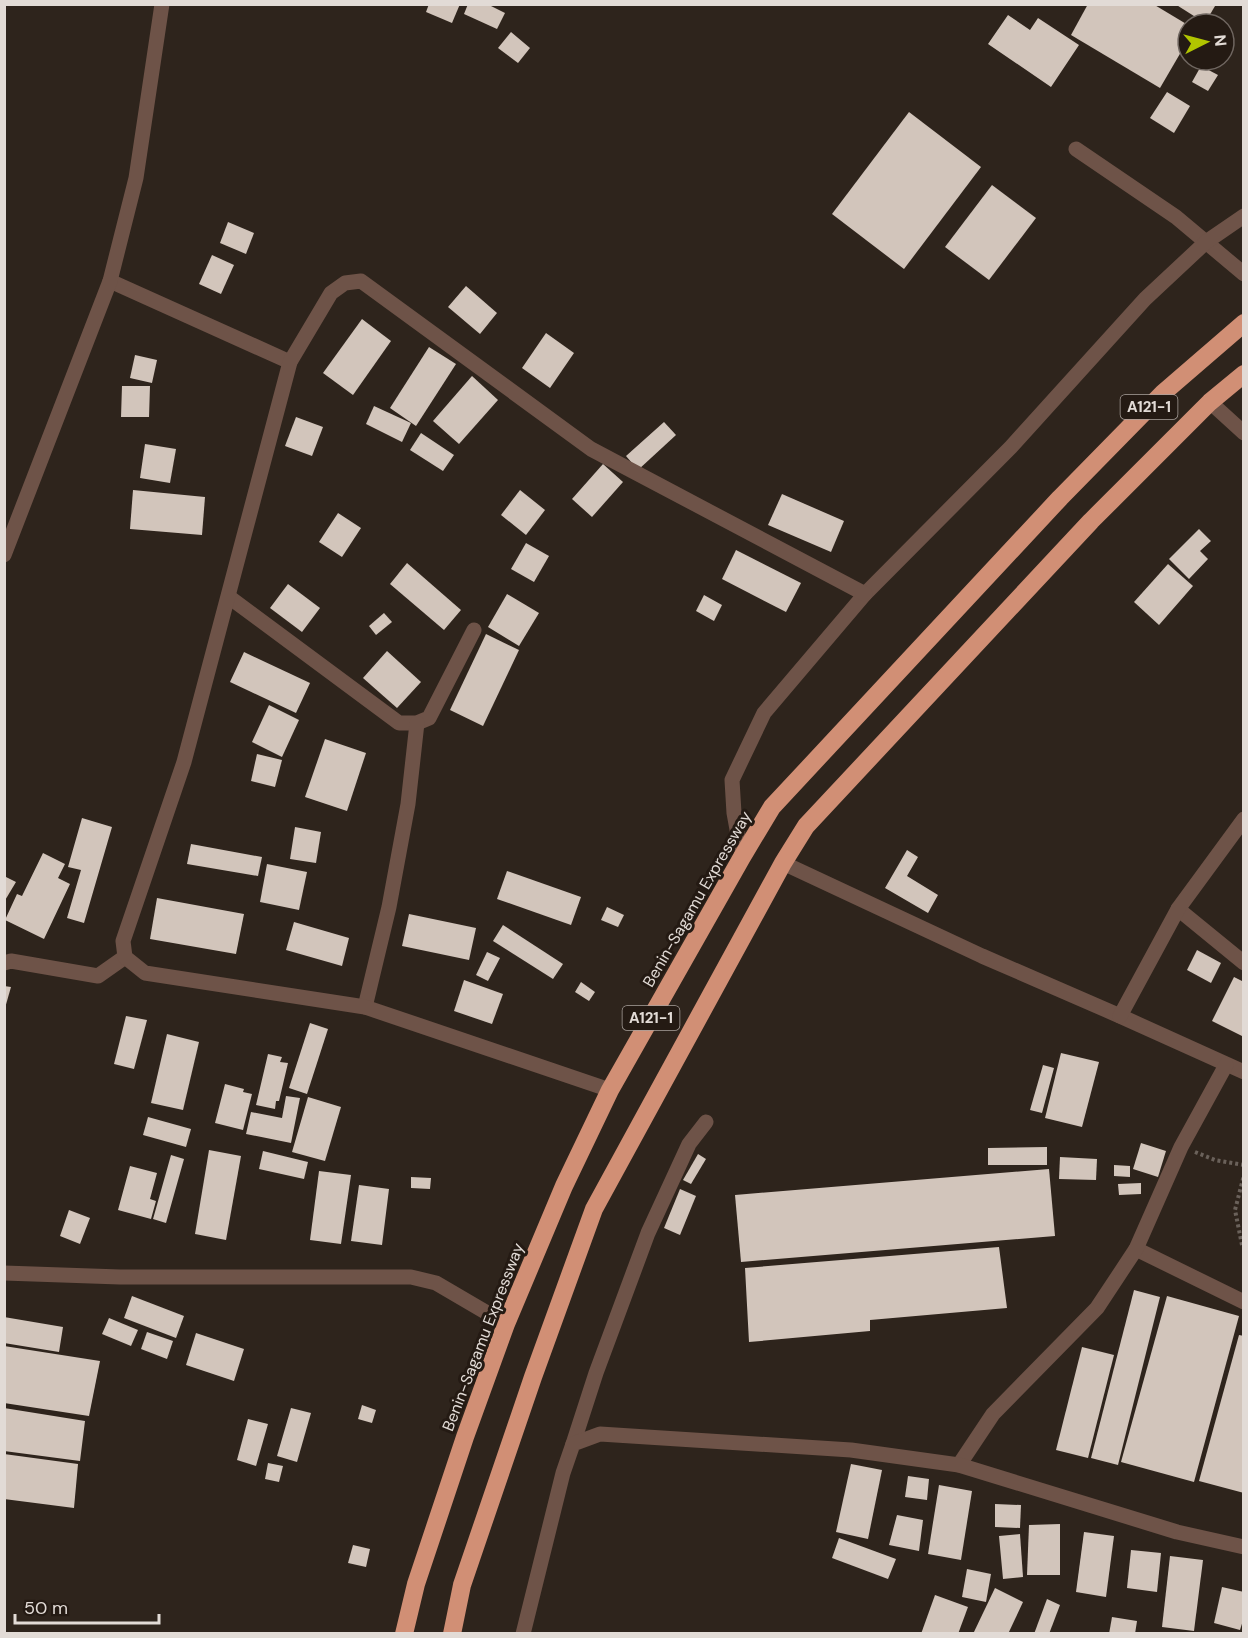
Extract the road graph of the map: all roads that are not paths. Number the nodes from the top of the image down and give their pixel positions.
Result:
1 (162, 4) edge
2 (1076, 149) dead end
3 (1244, 216) edge
4 (1206, 242) junction
5 (1244, 274) edge
6 (110, 281) junction
7 (1244, 323) edge
8 (290, 362) junction
9 (1244, 374) edge
10 (1210, 402) junction
11 (1244, 432) edge
12 (4, 555) edge
13 (865, 594) junction
14 (229, 597) junction
15 (474, 630) dead end
16 (417, 723) junction
17 (1244, 819) edge
18 (742, 857) junction
19 (783, 863) junction
20 (1178, 909) junction
21 (125, 957) junction
22 (4, 963) edge
23 (1244, 963) edge
24 (365, 1007) junction
25 (1120, 1016) junction
26 (1226, 1065) junction
27 (1244, 1072) edge
28 (610, 1090) junction
29 (706, 1122) dead end
30 (1136, 1249) junction
31 (4, 1273) edge
32 (1244, 1302) edge
33 (506, 1324) junction
34 (573, 1444) junction
35 (959, 1466) junction
36 (1244, 1547) edge
37 (404, 1634) edge
38 (452, 1634) edge
39 (523, 1634) edge

1 - 6 street
2 - 4 street
3 - 4 street
4 - 5 street
4 - 13 street
6 - 8 street
6 - 12 street
7 - 18 highway, Benin-Sagamu Expressway / A121-1
8 - 13 street
8 - 14 street
9 - 10 highway, A121-1
10 - 11 street
10 - 19 highway, A121-1
13 - 18 street
14 - 16 street
14 - 21 street
15 - 16 street
16 - 24 street
17 - 20 street
18 - 28 highway, Benin-Sagamu Expressway / A121-1
19 - 25 street
19 - 38 highway, A121-1
20 - 23 street
20 - 25 street
21 - 22 street
21 - 24 street
24 - 28 street
25 - 26 street
26 - 27 street
26 - 30 street
28 - 33 highway, Benin-Sagamu Expressway / A121-1
29 - 34 street
30 - 32 street
30 - 35 street
31 - 33 street
33 - 37 highway, Benin-Sagamu Expressway / A121-1
34 - 35 street
34 - 39 street
35 - 36 street

